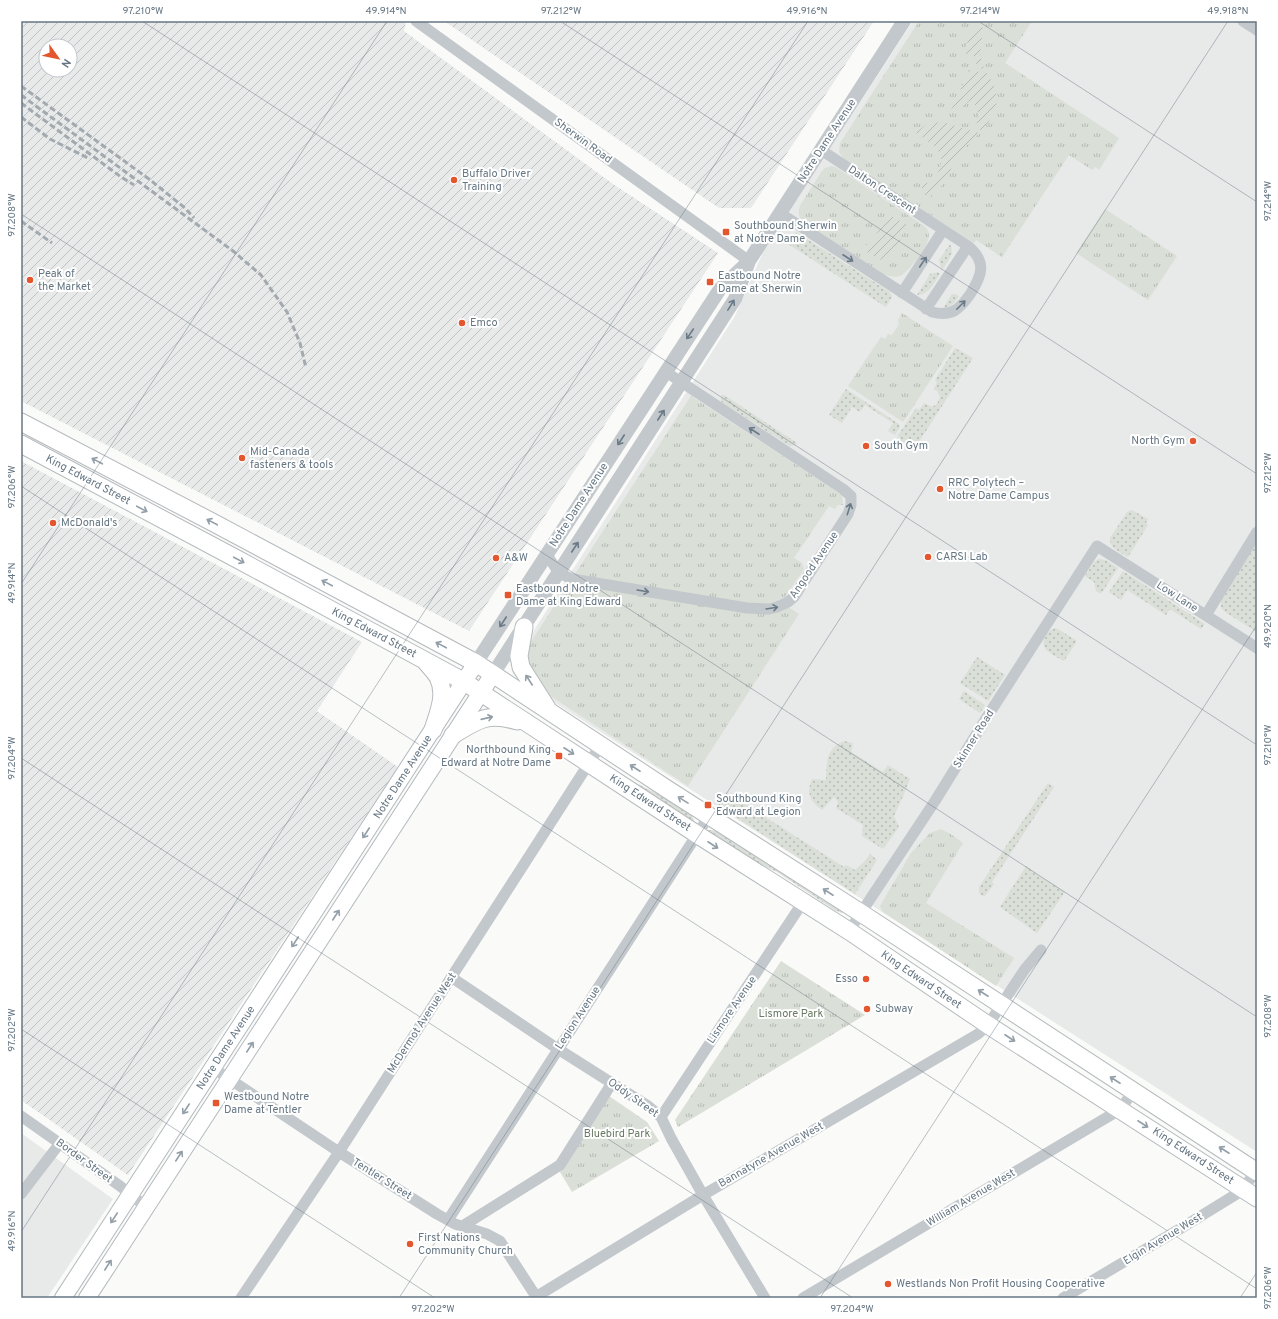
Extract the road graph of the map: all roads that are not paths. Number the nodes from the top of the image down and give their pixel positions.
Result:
1 (416, 21) edge
2 (904, 21) edge
3 (1243, 21) edge
4 (1257, 30) edge
5 (821, 150) junction
6 (780, 213) junction
7 (943, 230) junction
8 (968, 246) junction
9 (749, 261) junction
10 (902, 293) junction
11 (926, 309) junction
12 (666, 372) junction
13 (682, 383) junction
14 (21, 422) edge
15 (634, 422) junction
16 (650, 432) junction
17 (21, 444) edge
18 (70, 447) junction
19 (60, 465) junction
20 (1257, 532) edge
21 (1097, 546) joint
22 (547, 554) junction
23 (558, 573) junction
24 (1206, 615) junction
25 (524, 627) junction
26 (1257, 648) edge
27 (425, 661) junction
28 (476, 663) junction
29 (493, 674) junction
30 (463, 681) junction
31 (481, 692) junction
32 (550, 713) junction
33 (531, 726) junction
34 (433, 730) junction
35 (452, 735) junction
36 (600, 746) junction
37 (589, 764) junction
38 (710, 816) junction
39 (698, 834) junction
40 (803, 902) junction
41 (861, 913) junction
42 (849, 932) junction
43 (1041, 950) dead end
44 (451, 977) junction
45 (1002, 1006) junction
46 (988, 1025) junction
47 (558, 1049) junction
48 (213, 1068) junction
49 (230, 1079) junction
50 (612, 1083) junction
51 (1133, 1091) junction
52 (1121, 1109) junction
53 (21, 1116) edge
54 (661, 1117) junction
55 (60, 1144) junction
56 (339, 1152) junction
57 (1256, 1171) edge
58 (1250, 1193) edge
59 (21, 1194) edge
60 (130, 1194) junction
61 (702, 1195) junction
62 (146, 1207) junction
63 (448, 1220) junction
64 (461, 1227) junction
65 (63, 1298) edge
66 (87, 1298) edge
67 (241, 1298) edge
68 (536, 1298) edge
69 (765, 1298) edge
70 (803, 1298) edge
71 (1063, 1298) edge

1 - 9 street, Sherwin Road
2 - 5 street, Notre Dame Avenue
3 - 4 street
5 - 6 street, Notre Dame Avenue
5 - 7 street, Dalton Crescent
6 - 9 street, Notre Dame Avenue
6 -> 10 street, Dalton Crescent
7 - 8 street, Dalton Crescent
10 -> 7 street
8 - 11 street
11 -> 8 street, Dalton Crescent
9 -> 12 street, Notre Dame Avenue
13 -> 9 street, Notre Dame Avenue
10 - 11 street, Dalton Crescent
12 - 13 street, Angood Avenue
12 - 15 street, Notre Dame Avenue
16 -> 13 street, Notre Dame Avenue
23 -> 13 street, Angood Avenue
14 - 18 main road, King Edward Street
15 - 16 street
15 -> 22 street, Notre Dame Avenue
23 -> 16 street, Notre Dame Avenue
17 - 19 main road, King Edward Street
18 - 19 main road
28 -> 18 main road, King Edward Street
19 -> 27 main road, King Edward Street
20 - 24 street
21 - 24 street, Low Lane
21 - 41 street, Skinner Road
22 - 23 street
22 -> 28 street, Notre Dame Avenue
23 - 25 street, Notre Dame Avenue
24 - 26 street, Low Lane
25 - 29 street, Notre Dame Avenue
32 -> 25 main road
27 - 30 main road, King Edward Street
27 - 34 main road
28 - 29 main road, King Edward Street
28 - 30 main road, Notre Dame Avenue
29 - 31 main road, Notre Dame Avenue
29 - 32 main road, King Edward Street
30 - 31 main road, King Edward Street
30 - 34 main road, Notre Dame Avenue
31 - 33 main road, King Edward Street
31 - 35 main road, Notre Dame Avenue
32 - 36 main road, King Edward Street
35 -> 33 main road
33 -> 37 main road, King Edward Street
34 -> 48 main road, Notre Dame Avenue
49 -> 35 main road, Notre Dame Avenue
36 - 37 street, McDermot Avenue West
38 -> 36 main road, King Edward Street
37 - 39 main road, King Edward Street
37 - 44 street, McDermot Avenue West
38 - 39 street, Legion Avenue
41 -> 38 main road, King Edward Street
39 -> 40 main road, King Edward Street
39 - 47 street, Legion Avenue
40 - 42 main road, King Edward Street
40 - 54 street, Lismore Avenue
41 - 42 street, Skinner Road
45 -> 41 main road, King Edward Street
42 - 46 main road, King Edward Street
43 - 45 street, Bannatyne Avenue West
44 - 47 street, Oddy Street
44 - 56 street, McDermot Avenue West
45 - 46 street, Bannatyne Avenue West
51 -> 45 main road, King Edward Street
46 -> 52 main road, King Edward Street
46 - 61 street, Bannatyne Avenue West
47 - 50 street, Oddy Street
47 - 63 street, Legion Avenue
48 - 49 street, Tentler Street
48 -> 60 main road, Notre Dame Avenue
49 - 56 street, Tentler Street
62 -> 49 main road, Notre Dame Avenue
50 - 54 street, Oddy Street
50 - 64 street
51 - 52 street, William Avenue West
57 -> 51 main road, King Edward Street
52 -> 58 main road, King Edward Street
52 - 70 street, William Avenue West
53 - 55 street, Border Street
54 - 61 street, Oddy Street
55 - 59 street
55 - 60 street, Border Street
56 - 63 street, Tentler Street
56 - 67 street, McDermot Avenue West
57 - 58 street, Elgin Avenue West
58 - 71 street, Elgin Avenue West
60 - 62 street, Border Street
60 -> 65 main road, Notre Dame Avenue
61 - 68 street, Bannatyne Avenue West
61 - 69 street, Oddy Street
66 -> 62 main road, Notre Dame Avenue
63 - 64 street, Tentler Street
64 - 68 street, Tentler Street

